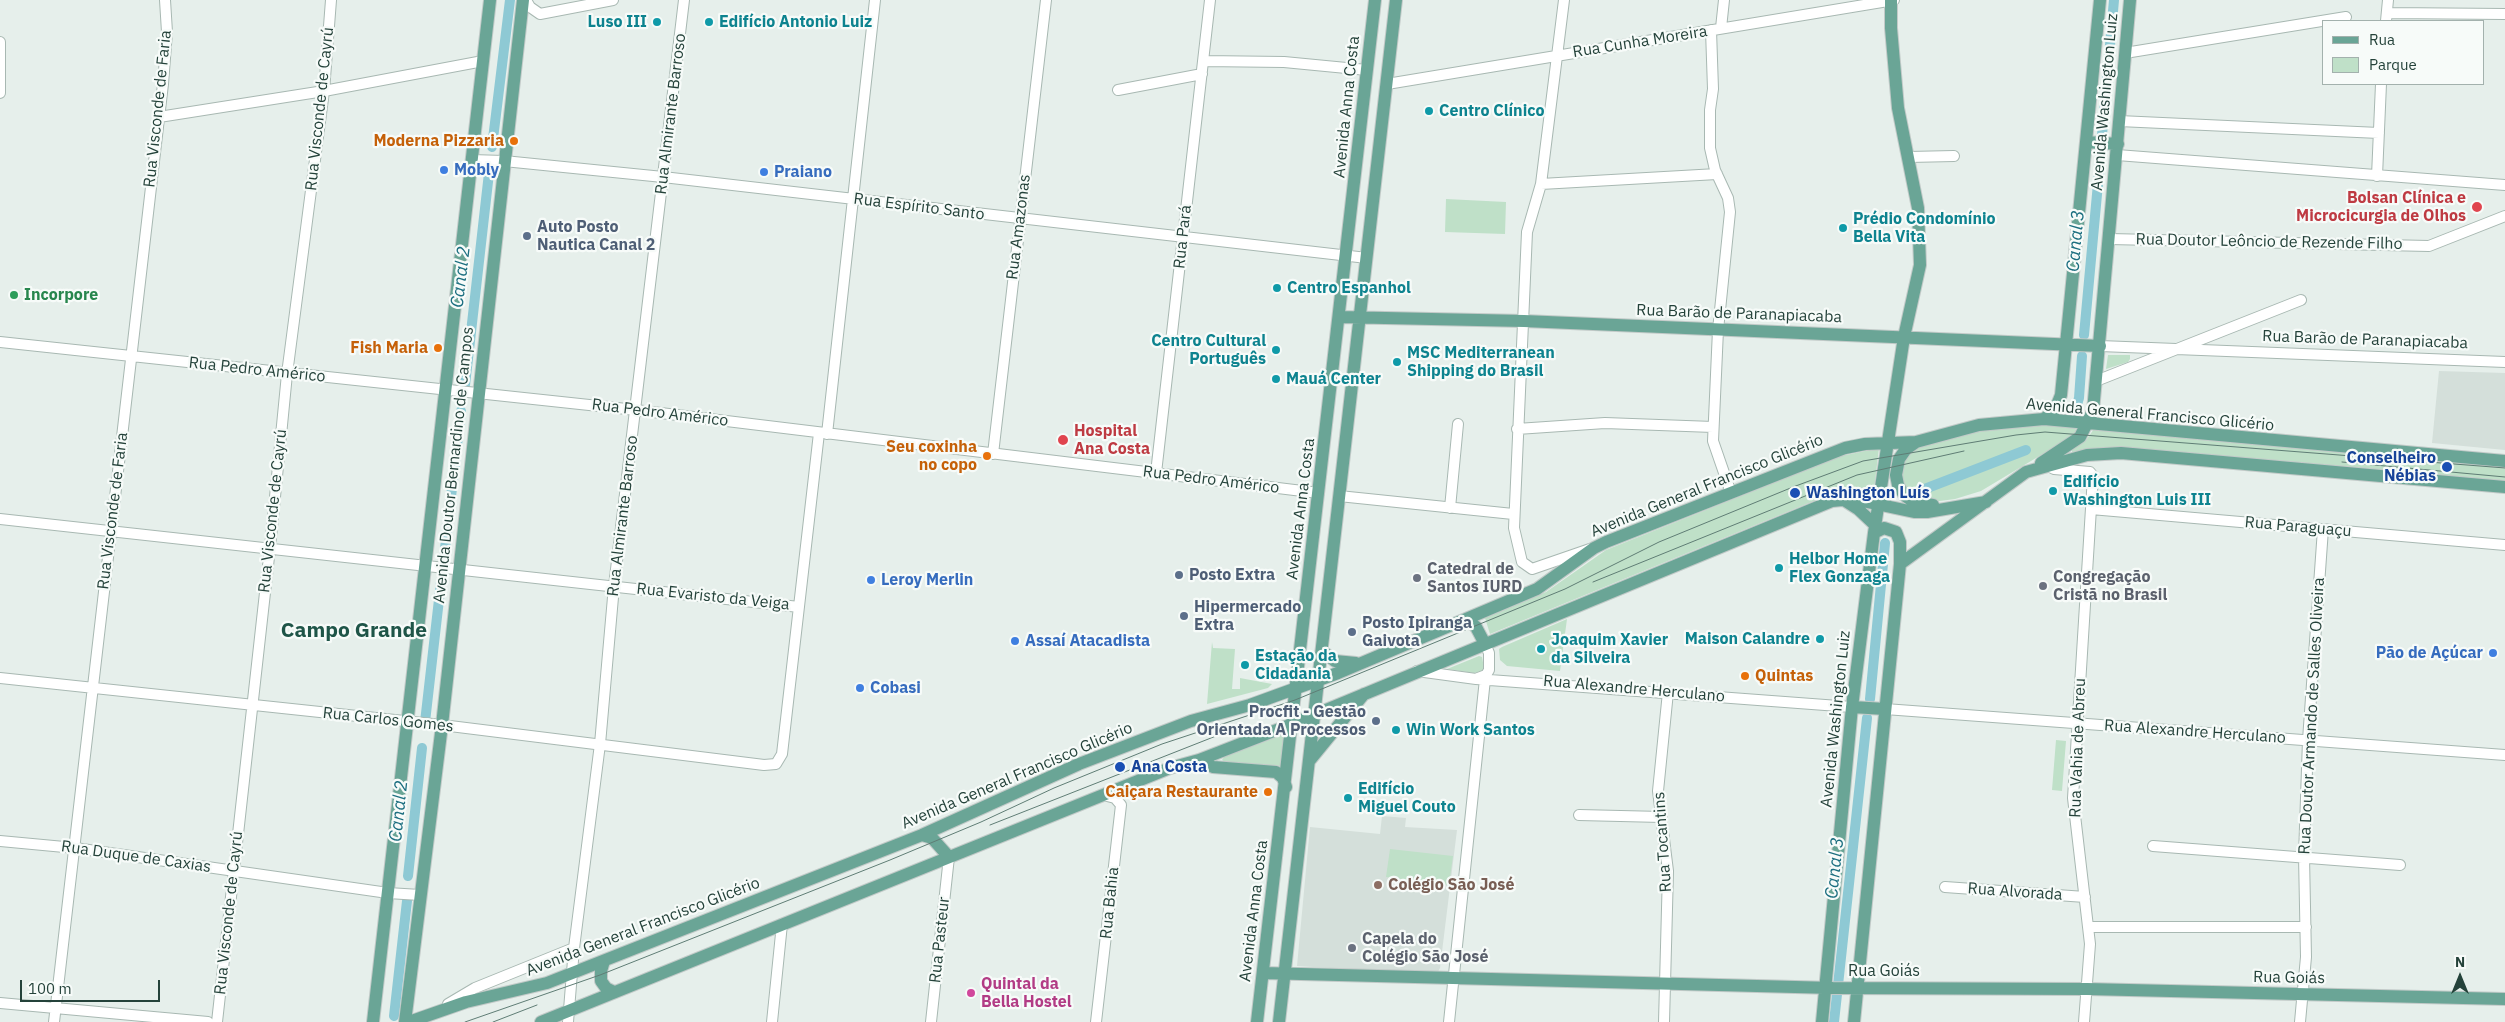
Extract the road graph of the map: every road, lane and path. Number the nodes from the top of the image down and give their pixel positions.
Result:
1 (165, 0) edge
2 (331, 0) edge
3 (490, 0) edge
4 (525, 0) edge
5 (614, 0) edge
6 (684, 0) edge
7 (875, 0) edge
8 (1046, 0) edge
9 (1210, 0) edge
10 (1375, 0) edge
11 (1396, 0) edge
12 (1564, 0) edge
13 (1724, 0) edge
14 (1892, 0) edge
15 (2100, 0) edge
16 (2130, 0) edge
17 (2388, 0) edge
18 (2505, 14) edge
19 (2346, 16) dead end
20 (2387, 17) edge
21 (2322, 20) edge
22 (2322, 20) edge
23 (1716, 29) junction
24 (0, 42) edge
25 (2125, 53) junction
26 (1556, 56) junction
27 (483, 61) junction
28 (1203, 61) junction
29 (1367, 70) junction
30 (1202, 74) junction
31 (1386, 84) junction
32 (2381, 85) edge
33 (1118, 90) dead end
34 (324, 91) junction
35 (0, 92) edge
36 (159, 117) junction
37 (2119, 121) junction
38 (2379, 134) junction
39 (2086, 142) junction
40 (2117, 150) junction
41 (1954, 156) dead end
42 (1909, 158) junction
43 (471, 160) junction
44 (504, 161) junction
45 (1716, 174) junction
46 (2377, 176) junction
47 (663, 177) junction
48 (1541, 184) junction
49 (2505, 185) edge
50 (852, 200) junction
51 (2505, 216) edge
52 (1020, 220) junction
53 (1183, 238) junction
54 (2109, 238) junction
55 (1346, 255) junction
56 (1367, 258) junction
57 (2301, 300) dead end
58 (1339, 317) junction
59 (1360, 318) junction
60 (1524, 321) junction
61 (1718, 330) junction
62 (2224, 330) junction
63 (1904, 337) junction
64 (0, 342) edge
65 (2066, 344) junction
66 (2100, 346) junction
67 (2136, 347) junction
68 (2178, 349) junction
69 (2224, 350) junction
70 (131, 356) junction
71 (2505, 362) edge
72 (2140, 364) junction
73 (287, 374) junction
74 (2096, 381) junction
75 (445, 389) junction
76 (479, 394) junction
77 (636, 410) junction
78 (2044, 419) junction
79 (1458, 424) dead end
80 (2088, 425) junction
81 (1713, 427) junction
82 (1517, 429) junction
83 (823, 433) junction
84 (1916, 442) junction
85 (1888, 443) junction
86 (993, 454) junction
87 (2505, 461) edge
88 (2047, 466) junction
89 (2026, 472) junction
90 (1156, 473) junction
91 (2505, 487) edge
92 (1319, 493) junction
93 (1731, 493) junction
94 (1339, 496) junction
95 (1841, 499) junction
96 (1882, 501) junction
97 (1986, 502) junction
98 (1966, 506) junction
99 (1450, 508) junction
100 (2091, 509) junction
101 (1513, 514) junction
102 (0, 519) edge
103 (1874, 529) junction
104 (2323, 529) junction
105 (111, 531) junction
106 (1334, 539) junction
107 (2505, 545) edge
108 (270, 548) junction
109 (1594, 548) junction
110 (1900, 564) junction
111 (425, 566) junction
112 (459, 569) junction
113 (614, 586) junction
114 (799, 607) junction
115 (1466, 619) junction
116 (1485, 644) junction
117 (1322, 651) junction
118 (1359, 664) junction
119 (1416, 671) junction
120 (0, 678) edge
121 (1481, 679) junction
122 (1319, 680) junction
123 (92, 688) junction
124 (1296, 688) junction
125 (1365, 692) junction
126 (1668, 692) junction
127 (252, 705) junction
128 (1856, 707) junction
129 (1880, 709) junction
130 (1315, 714) junction
131 (407, 722) junction
132 (2076, 723) junction
133 (1292, 724) junction
134 (442, 725) junction
135 (2308, 740) junction
136 (600, 744) junction
137 (2505, 756) edge
138 (1199, 760) junction
139 (1310, 760) junction
140 (1286, 788) junction
141 (1103, 795) junction
142 (1579, 815) dead end
143 (1662, 817) junction
144 (922, 835) junction
145 (0, 841) edge
146 (2153, 846) dead end
147 (75, 848) junction
148 (2304, 856) junction
149 (949, 857) junction
150 (2400, 864) dead end
151 (234, 870) junction
152 (1945, 887) dead end
153 (388, 893) junction
154 (420, 895) junction
155 (2085, 897) junction
156 (782, 924) junction
157 (2089, 927) junction
158 (2306, 927) junction
159 (574, 948) junction
160 (604, 961) junction
161 (572, 973) junction
162 (1263, 973) junction
163 (1284, 973) junction
164 (1452, 978) junction
165 (1665, 982) junction
166 (1852, 986) junction
167 (1829, 987) junction
168 (2087, 989) junction
169 (614, 992) junction
170 (2302, 995) junction
171 (2505, 999) edge
172 (0, 1003) edge
173 (55, 1007) junction
174 (437, 1011) junction
175 (569, 1016) edge
176 (54, 1022) edge
177 (208, 1022) edge
178 (216, 1022) edge
179 (373, 1022) edge
180 (405, 1022) edge
181 (410, 1022) edge
182 (541, 1022) edge
183 (772, 1022) edge
184 (931, 1022) edge
185 (1096, 1022) edge
186 (1257, 1022) edge
187 (1278, 1022) edge
188 (1449, 1022) edge
189 (1664, 1022) edge
190 (1822, 1022) edge
191 (1854, 1022) edge
192 (2084, 1022) edge
193 (2300, 1022) edge

1 - 36 street, Rua Visconde de Faria
2 - 34 street, Rua Visconde de Cayrú
3 - 27 main road, Avenida Doutor Bernardino de Campos
4 - 5 street
4 - 44 main road, Avenida Doutor Bernardino de Campos
6 - 47 street, Rua Almirante Barroso
7 - 50 street
8 - 52 street, Rua Amazonas
9 - 28 street, Rua Pará
10 - 29 main road, Avenida Anna Costa
11 - 31 main road
12 - 26 street
13 - 23 street
14 - 23 street, Rua Cunha Moreira
14 - 42 main road, Avenida Washington Luiz
15 - 39 main road, Avenida Washington Luiz
16 - 25 main road, Avenida Washington Luiz
17 - 20 street
18 - 20 street
19 - 22 street
21 - 25 street
23 - 26 street, Rua Cunha Moreira
23 - 45 street
24 - 35 street
25 - 37 main road, Avenida Washington Luiz
26 - 31 street, Rua Cunha Moreira
26 - 48 street
27 - 34 street
27 - 43 main road, Avenida Doutor Bernardino de Campos
28 - 29 street
28 - 30 street, Rua Pará
29 - 55 main road, Avenida Anna Costa
30 - 33 street
30 - 53 street, Rua Pará
31 - 56 main road
32 - 38 street
34 - 36 street
34 - 73 street, Rua Visconde de Cayrú
36 - 70 street, Rua Visconde de Faria
37 - 38 street
37 - 40 main road, Avenida Washington Luiz
38 - 46 street
39 - 40 main road
39 - 65 main road, Avenida Washington Luiz
40 - 46 street
40 - 54 main road, Avenida Washington Luiz
41 - 42 street
42 - 63 main road, Avenida Washington Luiz
43 - 44 street, Rua Espírito Santo
43 - 75 main road, Avenida Doutor Bernardino de Campos
44 - 47 street, Rua Espírito Santo
44 - 76 main road, Avenida Doutor Bernardino de Campos
45 - 48 street
45 - 61 street
46 - 49 street
47 - 50 street, Rua Espírito Santo
47 - 77 street, Rua Almirante Barroso
48 - 60 street
50 - 52 street, Rua Espírito Santo
50 - 83 street
51 - 54 street, Rua Doutor Leôncio de Rezende Filho
52 - 53 street, Rua Espírito Santo
52 - 86 street, Rua Amazonas
53 - 55 street, Rua Espírito Santo
53 - 90 street, Rua Pará
54 - 66 main road, Avenida Washington Luiz
55 - 56 street, Rua Espírito Santo
55 - 58 main road, Avenida Anna Costa
56 - 59 main road
57 - 62 street
58 - 59 main road, Rua Barão de Paranapiacaba
58 - 92 main road, Avenida Anna Costa
59 - 60 main road, Rua Barão de Paranapiacaba
59 - 94 main road
60 - 61 main road, Rua Barão de Paranapiacaba
60 - 82 street
61 - 63 main road, Rua Barão de Paranapiacaba
61 - 81 street
62 - 68 street
62 - 69 street
63 - 65 main road, Rua Barão de Paranapiacaba
63 - 85 main road, Avenida Washington Luiz
64 - 70 street, Rua Pedro Américo
65 - 66 main road, Rua Barão de Paranapiacaba
65 - 78 main road, Avenida Washington Luiz
66 - 67 street, Rua Barão de Paranapiacaba
66 - 74 main road, Avenida Washington Luiz
67 - 68 street, Rua Barão de Paranapiacaba
67 - 72 street
68 - 69 street, Rua Barão de Paranapiacaba
68 - 72 street
69 - 71 street, Rua Barão de Paranapiacaba
70 - 73 street, Rua Pedro Américo
70 - 105 street, Rua Visconde de Faria
72 - 74 street
73 - 75 street, Rua Pedro Américo
73 - 108 street, Rua Visconde de Cayrú
74 - 80 main road, Avenida Washington Luiz
75 - 76 street, Rua Pedro Américo
75 - 111 main road, Avenida Doutor Bernardino de Campos
76 - 77 street, Rua Pedro Américo
76 - 112 main road, Avenida Doutor Bernardino de Campos
77 - 83 street, Rua Pedro Américo
77 - 113 street, Rua Almirante Barroso
78 - 80 main road, Avenida General Francisco Glicério
78 - 84 main road, Avenida General Francisco Glicério
79 - 99 street
80 - 87 main road, Avenida General Francisco Glicério
80 - 89 main road, Avenida Washington Luiz
81 - 82 street
81 - 93 street
82 - 101 street
83 - 86 street, Rua Pedro Américo
83 - 114 street
84 - 85 main road, Avenida General Francisco Glicério
84 - 98 main road
85 - 93 main road, Avenida General Francisco Glicério
85 - 96 main road, Avenida Washington Luiz
86 - 90 street, Rua Pedro Américo
88 - 89 main road
88 - 91 main road
88 - 100 street, Rua Vahia de Abreu
89 - 97 main road
90 - 92 street, Rua Pedro Américo
92 - 106 main road
92 - 124 main road, Avenida Anna Costa
93 - 109 main road, Avenida General Francisco Glicério
94 - 99 street
94 - 106 main road
95 - 96 main road
95 - 103 main road
95 - 116 main road
96 - 98 main road
96 - 103 main road, Avenida Washington Luiz
97 - 98 main road
97 - 110 main road
99 - 101 street
100 - 104 street, Rua Paraguaçu
100 - 132 street, Rua Vahia de Abreu
101 - 109 street
102 - 105 street, Rua Evaristo da Veiga
103 - 110 main road
103 - 128 main road, Avenida Washington Luiz
104 - 107 street, Rua Paraguaçu
104 - 135 street, Rua Doutor Armando de Salles Oliveira
105 - 108 street, Rua Evaristo da Veiga
105 - 123 street, Rua Visconde de Faria
106 - 117 main road
108 - 111 street, Rua Evaristo da Veiga
108 - 127 street, Rua Visconde de Cayrú
109 - 115 main road, Avenida General Francisco Glicério
110 - 129 main road
111 - 112 street, Rua Evaristo da Veiga
111 - 131 main road, Avenida Doutor Bernardino de Campos
112 - 113 street, Rua Evaristo da Veiga
112 - 134 main road, Avenida Doutor Bernardino de Campos
113 - 114 street, Rua Evaristo da Veiga
113 - 136 street, Rua Almirante Barroso
114 - 136 street, Rua Carlos Gomes
115 - 116 main road
115 - 118 main road, Avenida General Francisco Glicério
116 - 119 main road
116 - 121 street
117 - 118 main road
117 - 122 main road
118 - 122 main road, Avenida General Francisco Glicério
119 - 121 street, Rua Alexandre Herculano
119 - 125 main road
120 - 123 street, Rua Carlos Gomes
121 - 126 street, Rua Alexandre Herculano
121 - 164 street
122 - 124 main road, Avenida General Francisco Glicério
122 - 130 main road
123 - 127 street, Rua Carlos Gomes
123 - 147 street, Rua Visconde de Faria
124 - 133 main road, Avenida Anna Costa
124 - 144 main road, Avenida General Francisco Glicério
125 - 130 main road
125 - 139 main road
126 - 128 street, Rua Alexandre Herculano
126 - 143 street, Rua Tocantins
127 - 131 street, Rua Carlos Gomes
127 - 151 street, Rua Visconde de Cayrú
128 - 129 main road
128 - 167 main road, Avenida Washington Luiz
129 - 132 street, Rua Alexandre Herculano
129 - 166 main road
130 - 133 main road
130 - 139 main road
131 - 134 street, Rua Carlos Gomes
131 - 153 main road, Avenida Doutor Bernardino de Campos
132 - 135 street, Rua Alexandre Herculano
132 - 155 street, Rua Vahia de Abreu
133 - 138 main road
133 - 140 main road, Avenida Anna Costa
134 - 136 street, Rua Carlos Gomes
134 - 154 main road, Avenida Doutor Bernardino de Campos
135 - 137 street, Rua Alexandre Herculano
135 - 148 street, Rua Doutor Armando de Salles Oliveira
136 - 159 street, Rua Almirante Barroso
138 - 140 main road
138 - 141 main road
139 - 163 main road
140 - 162 main road, Avenida Anna Costa
141 - 149 main road
141 - 185 street, Rua Bahia
142 - 143 street
143 - 165 street, Rua Tocantins
144 - 149 main road
144 - 160 main road, Avenida General Francisco Glicério
145 - 147 street, Rua Duque de Caxias
146 - 148 street
147 - 151 street, Rua Duque de Caxias
147 - 173 street, Rua Visconde de Faria
148 - 150 street
148 - 158 street, Rua Doutor Armando de Salles Oliveira
149 - 156 main road
149 - 184 street, Rua Pasteur
151 - 153 street, Rua Duque de Caxias
151 - 178 street, Rua Visconde de Cayrú
152 - 155 street, Rua Alvorada
153 - 154 street, Rua Duque de Caxias
153 - 179 main road, Avenida Doutor Bernardino de Campos
154 - 180 main road, Avenida Doutor Bernardino de Campos
155 - 157 street, Rua Vahia de Abreu
156 - 169 main road
156 - 183 street
157 - 158 street
157 - 168 street, Rua Vahia de Abreu
158 - 170 street, Rua Doutor Armando de Salles Oliveira
159 - 161 street, Rua Almirante Barroso
159 - 174 street
160 - 161 main road, Avenida General Francisco Glicério
160 - 169 main road
161 - 174 main road, Avenida General Francisco Glicério
161 - 175 street, Rua Almirante Barroso
162 - 163 main road, Rua Goiás
162 - 186 main road, Avenida Anna Costa
163 - 164 main road, Rua Goiás
163 - 187 main road
164 - 165 main road, Rua Goiás
164 - 188 street
165 - 167 main road, Rua Goiás
165 - 189 street, Rua Tocantins
166 - 167 main road, Rua Goiás
166 - 168 main road, Rua Goiás
166 - 191 main road
167 - 190 main road, Avenida Washington Luiz
168 - 170 main road, Rua Goiás
168 - 192 street, Rua Vahia de Abreu
169 - 175 main road
170 - 171 main road, Rua Goiás
170 - 193 street, Rua Doutor Armando de Salles Oliveira
172 - 173 street
173 - 176 street, Rua Visconde de Faria
173 - 177 street
174 - 181 main road, Avenida General Francisco Glicério
175 - 182 main road

